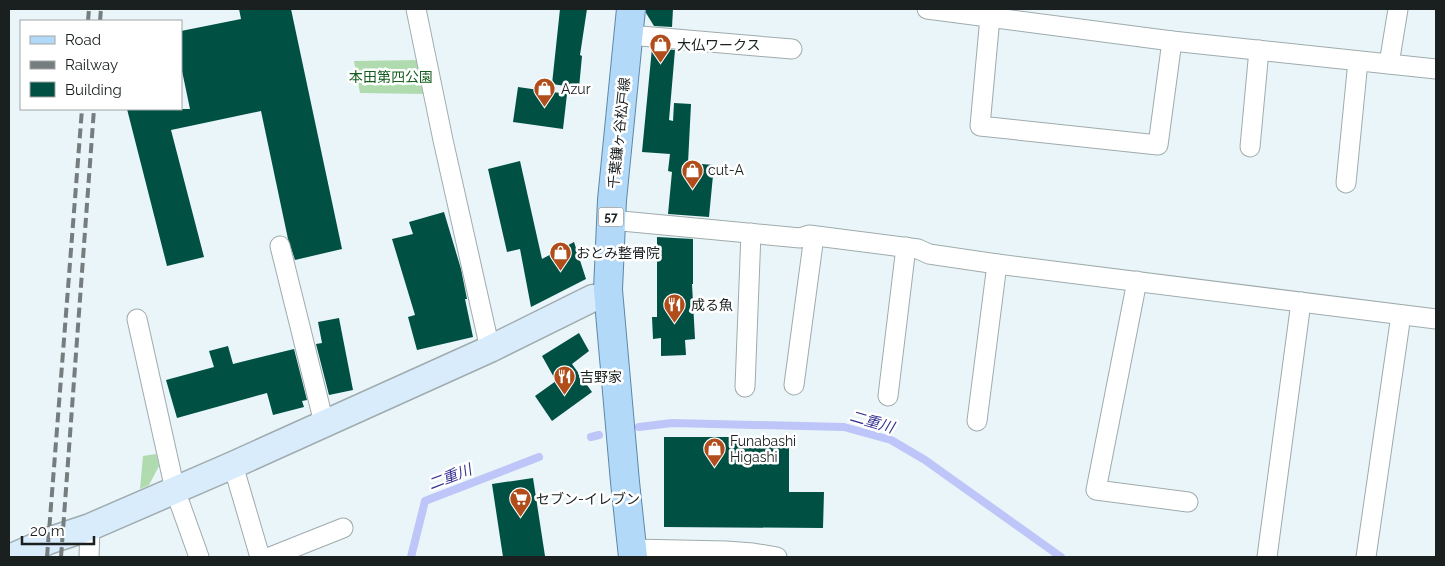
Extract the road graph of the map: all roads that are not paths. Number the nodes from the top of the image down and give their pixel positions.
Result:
1 (416, 9) edge
2 (927, 9) edge
3 (1398, 9) edge
4 (990, 17) junction
5 (1059, 18) edge
6 (630, 22) edge
7 (1172, 41) junction
8 (792, 49) dead end
9 (1259, 50) junction
10 (1358, 61) junction
11 (1389, 64) junction
12 (1436, 69) edge
13 (1250, 147) dead end
14 (1346, 183) dead end
15 (611, 220) junction
16 (750, 233) junction
17 (814, 236) junction
18 (280, 246) dead end
19 (906, 248) junction
20 (997, 264) junction
21 (1137, 281) junction
22 (593, 298) dead end
23 (1301, 302) junction
24 (1401, 315) junction
25 (137, 319) dead end
26 (1436, 319) edge
27 (490, 349) junction
28 (794, 386) dead end
29 (745, 387) dead end
30 (888, 396) dead end
31 (977, 421) dead end
32 (324, 424) junction
33 (233, 465) junction
34 (175, 490) junction
35 (1188, 502) dead end
36 (90, 527) junction
37 (343, 528) dead end
38 (633, 553) edge
39 (12, 557) edge
40 (89, 557) edge
41 (199, 557) edge
42 (260, 557) edge
43 (270, 557) edge
44 (778, 557) edge
45 (1266, 557) edge
46 (1366, 557) edge

1 - 27 street
2 - 4 street
3 - 11 street
4 - 5 street
4 - 7 street
5 - 7 street
6 - 8 street
6 - 15 main road, 千葉鎌ヶ谷松戸線 / 57
7 - 9 street
9 - 10 street
9 - 13 street
10 - 11 street
10 - 14 street
11 - 12 street
15 - 16 street
15 - 38 main road, 千葉鎌ヶ谷松戸線 / 57
16 - 17 street
16 - 29 street
17 - 19 street
17 - 28 street
18 - 32 street
19 - 20 street
19 - 30 street
20 - 21 street
20 - 31 street
21 - 23 street
21 - 35 street
22 - 27 street
23 - 24 street
23 - 45 street
24 - 26 street
24 - 46 street
25 - 34 street
27 - 32 street
32 - 33 street
33 - 34 street
33 - 42 street
34 - 36 street
34 - 41 street
36 - 39 street
36 - 40 street
37 - 43 street
38 - 44 street

